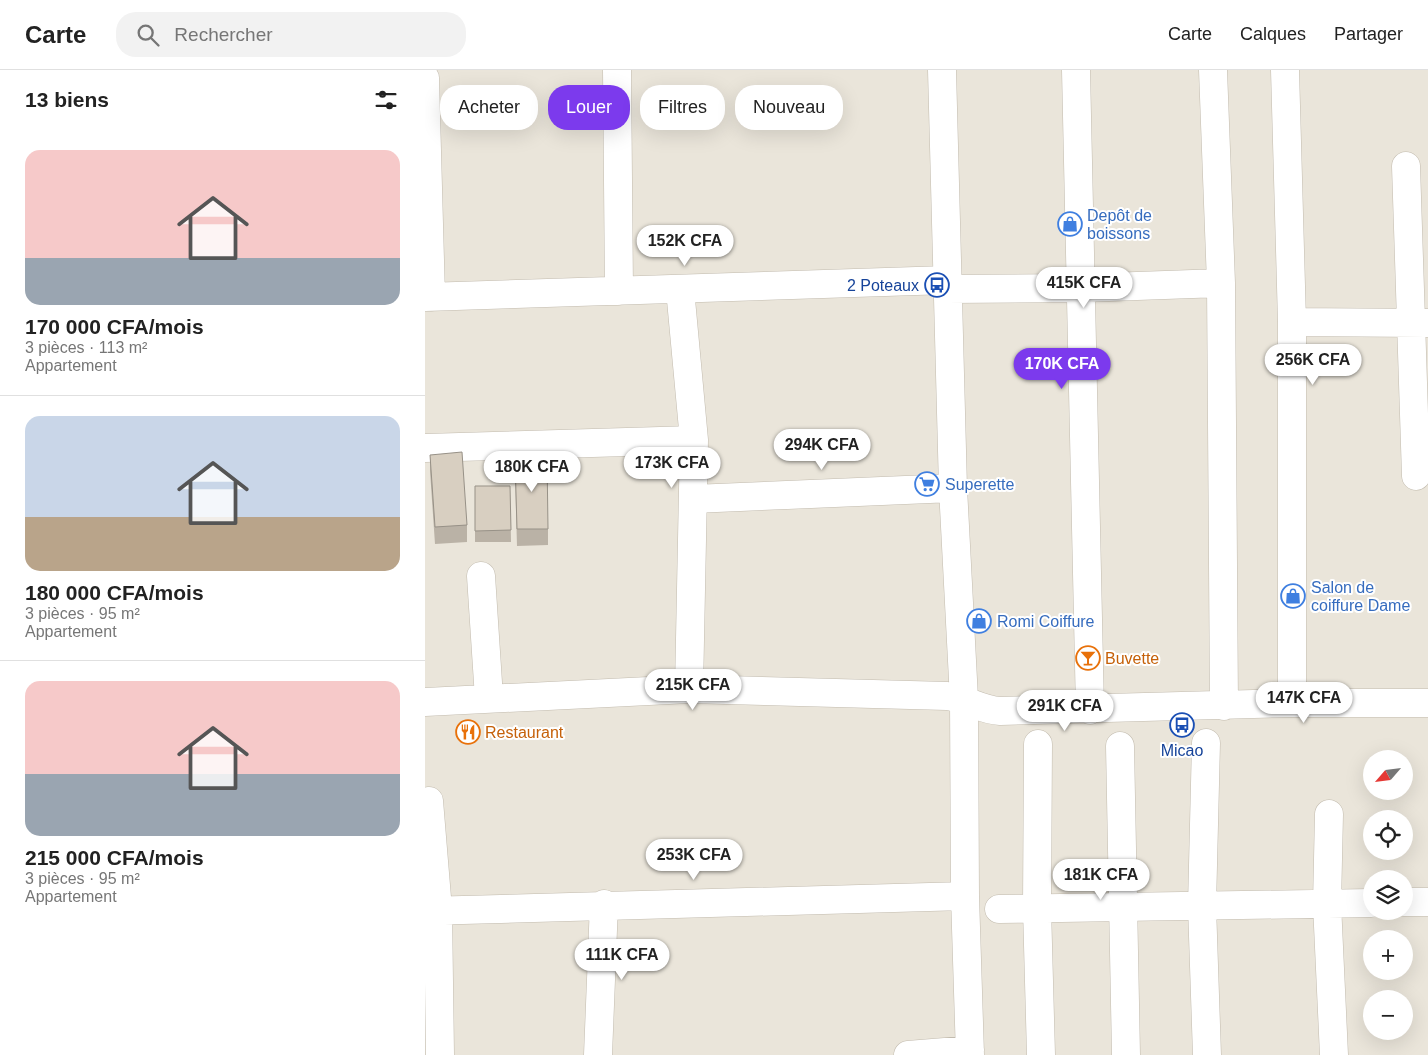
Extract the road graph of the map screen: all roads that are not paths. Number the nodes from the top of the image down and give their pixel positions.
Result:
1 (617, 70) edge
2 (942, 70) edge
3 (1077, 70) edge
4 (1213, 70) edge
5 (1285, 70) edge
6 (425, 78) edge
7 (1406, 166) dead end
8 (1221, 283) junction
9 (947, 284) junction
10 (1081, 288) junction
11 (680, 289) junction
12 (619, 291) junction
13 (428, 297) edge
14 (1292, 322) junction
15 (1419, 323) edge
16 (694, 440) junction
17 (425, 448) edge
18 (1416, 476) dead end
19 (953, 488) junction
20 (693, 499) junction
21 (481, 576) dead end
22 (689, 689) junction
23 (489, 698) junction
24 (964, 699) junction
25 (425, 702) edge
26 (1428, 702) edge
27 (1292, 703) junction
28 (1224, 706) junction
29 (1090, 710) junction
30 (1206, 743) dead end
31 (1038, 744) dead end
32 (1120, 746) dead end
33 (429, 801) dead end
34 (1329, 814) dead end
35 (965, 896) junction
36 (1413, 902) edge
37 (1428, 902) edge
38 (1363, 903) edge
39 (604, 904) junction
40 (1327, 904) junction
41 (1202, 906) junction
42 (1123, 907) junction
43 (1037, 908) junction
44 (999, 909) dead end
45 (431, 911) edge
46 (970, 1052) edge
47 (440, 1055) edge
48 (598, 1055) edge
49 (908, 1055) edge
50 (1041, 1055) edge
51 (1125, 1055) edge
52 (1207, 1055) edge
53 (1334, 1055) edge

1 - 12 street
2 - 9 street
3 - 10 street
4 - 8 street
5 - 14 street
6 - 13 street
7 - 15 street
8 - 10 street
8 - 28 street
9 - 10 street
9 - 11 street
9 - 19 street
10 - 29 street
11 - 12 street
11 - 16 street
12 - 13 street
14 - 15 street
14 - 27 street
15 - 18 street
16 - 17 street
16 - 20 street
19 - 20 street
19 - 24 street
20 - 22 street
21 - 23 street
22 - 23 street
22 - 24 street
23 - 25 street
24 - 29 street
24 - 35 street
26 - 27 street
27 - 28 street
28 - 29 street
30 - 41 street
31 - 43 street
32 - 42 street
33 - 45 street
34 - 40 street
35 - 39 street
35 - 46 street
36 - 37 street
38 - 40 street
39 - 45 street
39 - 48 street
40 - 41 street
40 - 53 street
41 - 42 street
41 - 52 street
42 - 43 street
42 - 51 street
43 - 44 street
43 - 50 street
45 - 47 street
46 - 49 street

